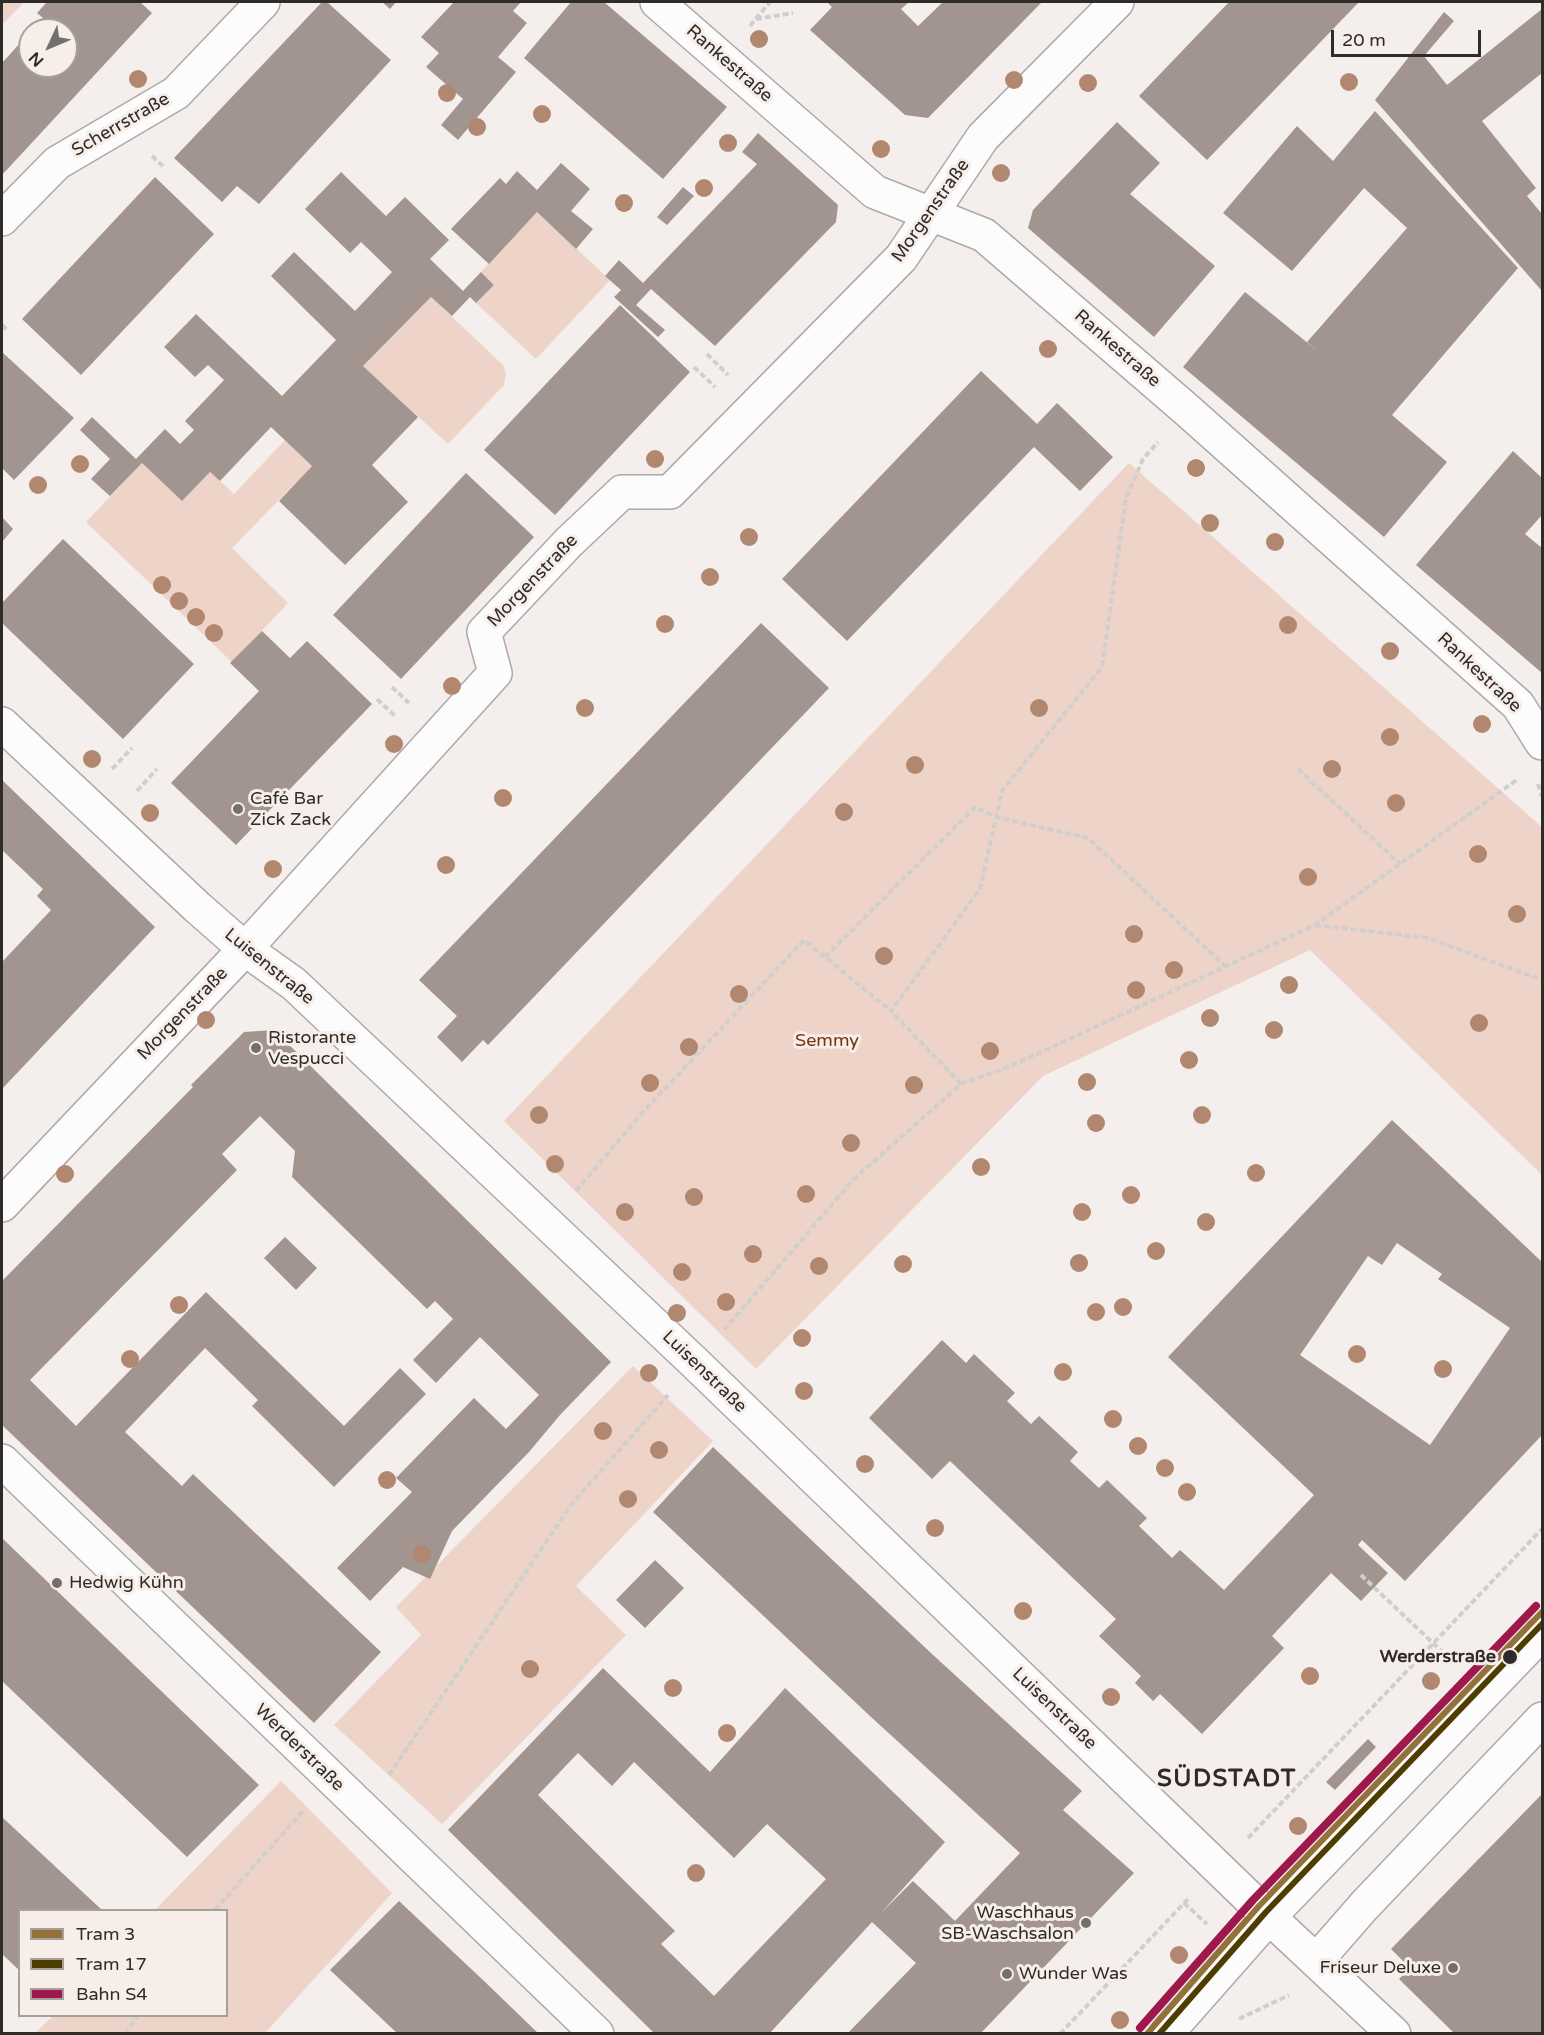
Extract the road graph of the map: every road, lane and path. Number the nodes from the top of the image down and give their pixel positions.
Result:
1 (263, 2) edge
2 (657, 2) edge
3 (1117, 2) edge
4 (793, 13) dead end
5 (755, 19) dead end
6 (932, 213) junction
7 (2, 219) edge
8 (2, 325) edge
9 (8, 331) dead end
10 (1186, 410) junction
11 (2, 723) edge
12 (1542, 743) edge
13 (1298, 769) dead end
14 (1523, 776) dead end
15 (996, 817) junction
16 (1400, 864) junction
17 (1315, 925) junction
18 (245, 949) junction
19 (825, 957) junction
20 (1226, 967) junction
21 (1542, 980) edge
22 (891, 1011) junction
23 (961, 1084) junction
24 (2, 1205) edge
25 (547, 1223) junction
26 (695, 1363) junction
27 (2, 1461) edge
28 (1542, 1529) edge
29 (1361, 1575) dead end
30 (1542, 1633) edge
31 (1434, 1643) junction
32 (1461, 1669) dead end
33 (1542, 1719) edge
34 (331, 1778) junction
35 (365, 1811) junction
36 (1220, 1868) junction
37 (217, 1909) edge
38 (1269, 1917) junction
39 (1316, 1961) junction
40 (137, 2017) edge
41 (1238, 2020) dead end
42 (125, 2034) edge
43 (597, 2034) edge
44 (1060, 2034) edge
45 (1166, 2034) edge
46 (1394, 2034) edge

1 - 7 street, Scherrstraße
2 - 6 street, Rankestraße
3 - 6 street, Morgenstraße
4 - 5 path
6 - 10 street, Rankestraße
6 - 18 street, Morgenstraße
8 - 9 path
10 - 12 street, Rankestraße
10 - 15 path
11 - 18 street, Luisenstraße
13 - 16 path
14 - 16 path
15 - 19 path
15 - 20 path
15 - 22 path
16 - 17 path
17 - 20 path
17 - 21 path
18 - 24 street, Morgenstraße
18 - 25 street, Luisenstraße
19 - 22 path
19 - 25 path
20 - 23 path
22 - 23 path
23 - 26 path
25 - 26 street, Luisenstraße
26 - 35 path
26 - 36 street, Luisenstraße
27 - 34 street, Werderstraße
28 - 31 path
29 - 31 path
30 - 38 street
31 - 32 path
31 - 36 path
33 - 39 street
34 - 35 street, Werderstraße
34 - 37 path
35 - 43 street, Werderstraße
36 - 38 street, Luisenstraße
36 - 44 path
38 - 39 street, Luisenstraße
38 - 45 street
39 - 41 path
39 - 46 street, Luisenstraße
40 - 42 path

